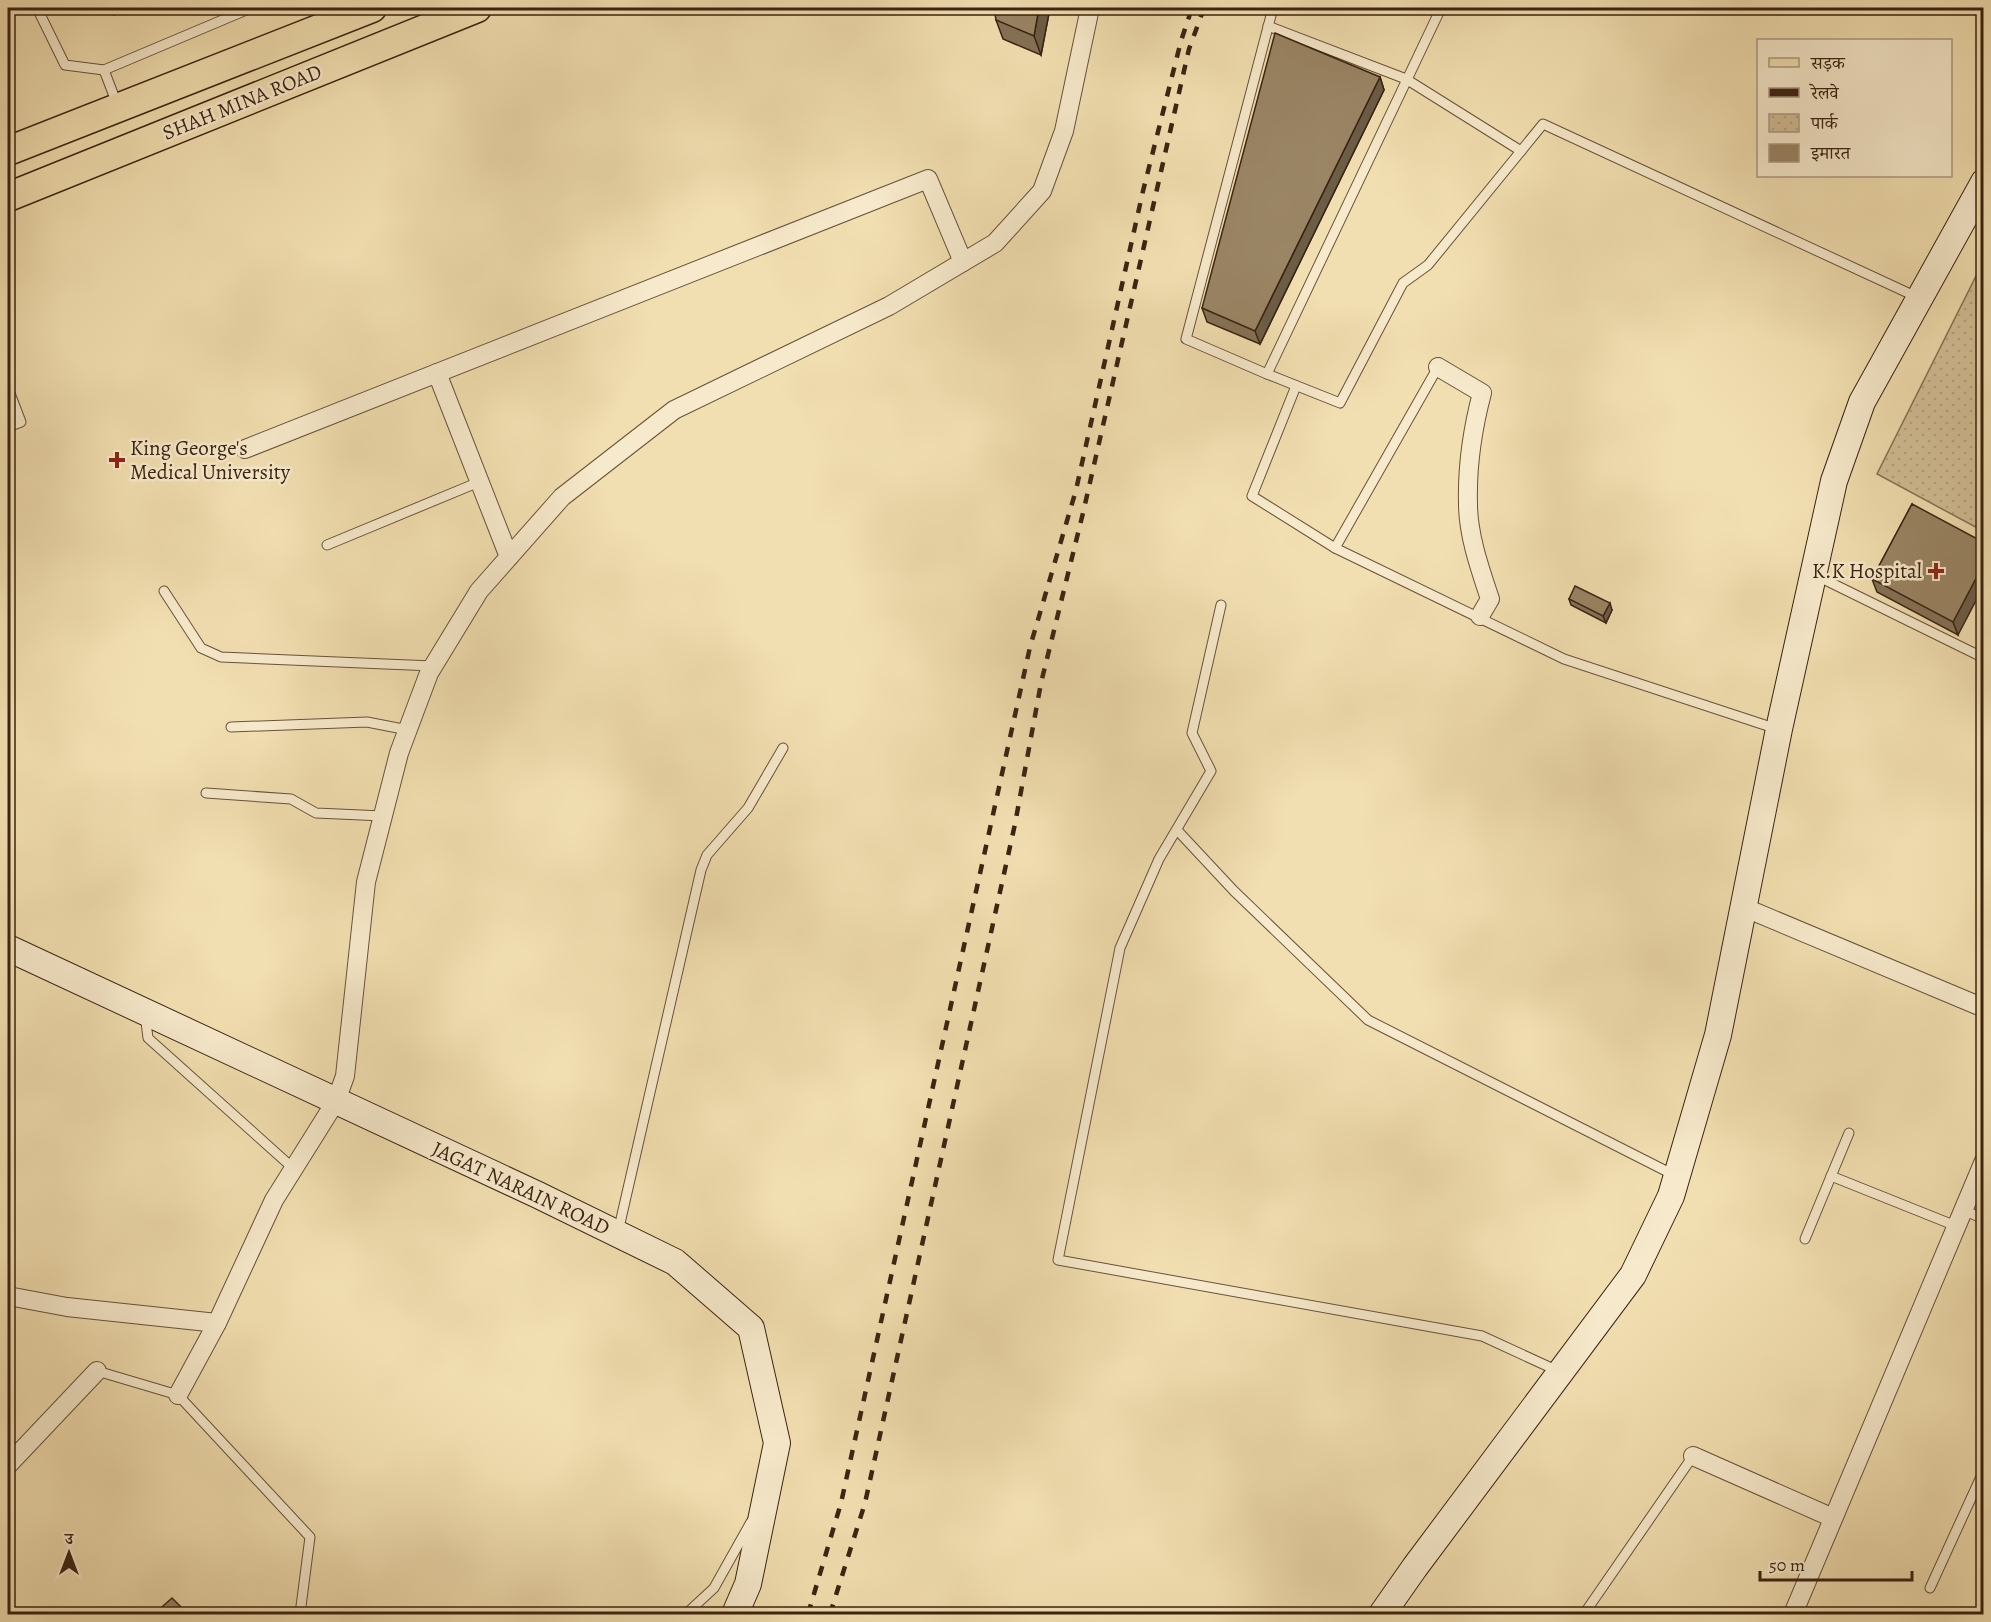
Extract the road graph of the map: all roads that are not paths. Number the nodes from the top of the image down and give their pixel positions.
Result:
1 (37, 8) edge
2 (251, 8) edge
3 (372, 8) edge
4 (477, 8) edge
5 (1090, 8) edge
6 (1273, 8) edge
7 (1442, 8) edge
8 (1268, 26) junction
9 (104, 70) junction
10 (1406, 79) junction
11 (174, 86) junction
12 (118, 108) junction
13 (189, 123) junction
14 (8, 151) edge
15 (1521, 151) junction
16 (1983, 182) edge
17 (8, 197) edge
18 (963, 262) junction
19 (1920, 299) junction
20 (1438, 367) joint
21 (437, 373) junction
22 (1267, 374) junction
23 (1296, 386) junction
24 (8, 388) edge
25 (8, 427) edge
26 (245, 449) dead end
27 (479, 482) junction
28 (327, 544) dead end
29 (1335, 548) junction
30 (509, 557) junction
31 (1813, 574) junction
32 (164, 591) dead end
33 (1221, 605) dead end
34 (1480, 616) junction
35 (1983, 658) edge
36 (433, 666) junction
37 (231, 727) dead end
38 (1779, 729) junction
39 (408, 730) junction
40 (783, 748) dead end
41 (206, 794) dead end
42 (383, 816) junction
43 (1177, 830) junction
44 (1743, 907) junction
45 (8, 948) edge
46 (1983, 1008) edge
47 (145, 1012) junction
48 (336, 1101) junction
49 (1849, 1133) dead end
50 (1983, 1161) edge
51 (294, 1169) junction
52 (1677, 1176) junction
53 (1831, 1176) junction
54 (1960, 1218) junction
55 (1983, 1219) edge
56 (617, 1234) junction
57 (1805, 1239) dead end
58 (8, 1296) edge
59 (217, 1323) junction
60 (97, 1371) joint
61 (1560, 1372) junction
62 (178, 1395) junction
63 (1693, 1456) joint
64 (8, 1465) edge
65 (1983, 1470) edge
66 (766, 1494) junction
67 (1833, 1518) junction
68 (1930, 1588) dead end
69 (300, 1614) edge
70 (686, 1614) edge
71 (735, 1614) edge
72 (1382, 1614) edge
73 (1584, 1614) edge
74 (1793, 1614) edge

1 - 9 lane
2 - 9 lane
3 - 11 main road, SHAH MINA ROAD
4 - 13 main road, SHAH MINA ROAD
5 - 18 street
6 - 8 lane
7 - 10 lane
8 - 10 lane
8 - 22 lane
9 - 12 lane
10 - 15 lane
10 - 22 lane
11 - 12 main road, SHAH MINA ROAD
11 - 13 main road
12 - 14 main road, SHAH MINA ROAD
13 - 17 main road, SHAH MINA ROAD
15 - 19 lane
15 - 23 lane
16 - 19 street
18 - 21 street
18 - 30 street
19 - 31 street
20 - 29 lane
20 - 34 street
21 - 26 street
21 - 27 street
22 - 23 lane
23 - 29 lane
24 - 25 lane
27 - 28 lane
27 - 30 street
29 - 34 lane
30 - 36 street
31 - 35 lane
31 - 38 street
32 - 36 lane
33 - 43 lane
34 - 38 lane
36 - 39 street
37 - 39 lane
38 - 44 street
39 - 42 street
40 - 56 lane
41 - 42 lane
42 - 48 street
43 - 52 lane
43 - 61 lane
44 - 46 street
44 - 52 street
45 - 47 street, JAGAT NARAIN ROAD
47 - 48 street, JAGAT NARAIN ROAD
47 - 51 lane
48 - 51 street
48 - 56 street, JAGAT NARAIN ROAD
49 - 53 lane
50 - 54 street
51 - 59 street
52 - 61 street
53 - 54 lane
53 - 57 lane
54 - 55 lane
54 - 67 street
56 - 66 street, JAGAT NARAIN ROAD
58 - 59 street
59 - 62 street
60 - 62 lane
60 - 64 street
61 - 72 street
62 - 69 lane
63 - 67 street
63 - 73 lane
65 - 68 lane
66 - 70 lane
66 - 71 street, JAGAT NARAIN ROAD
67 - 74 street

